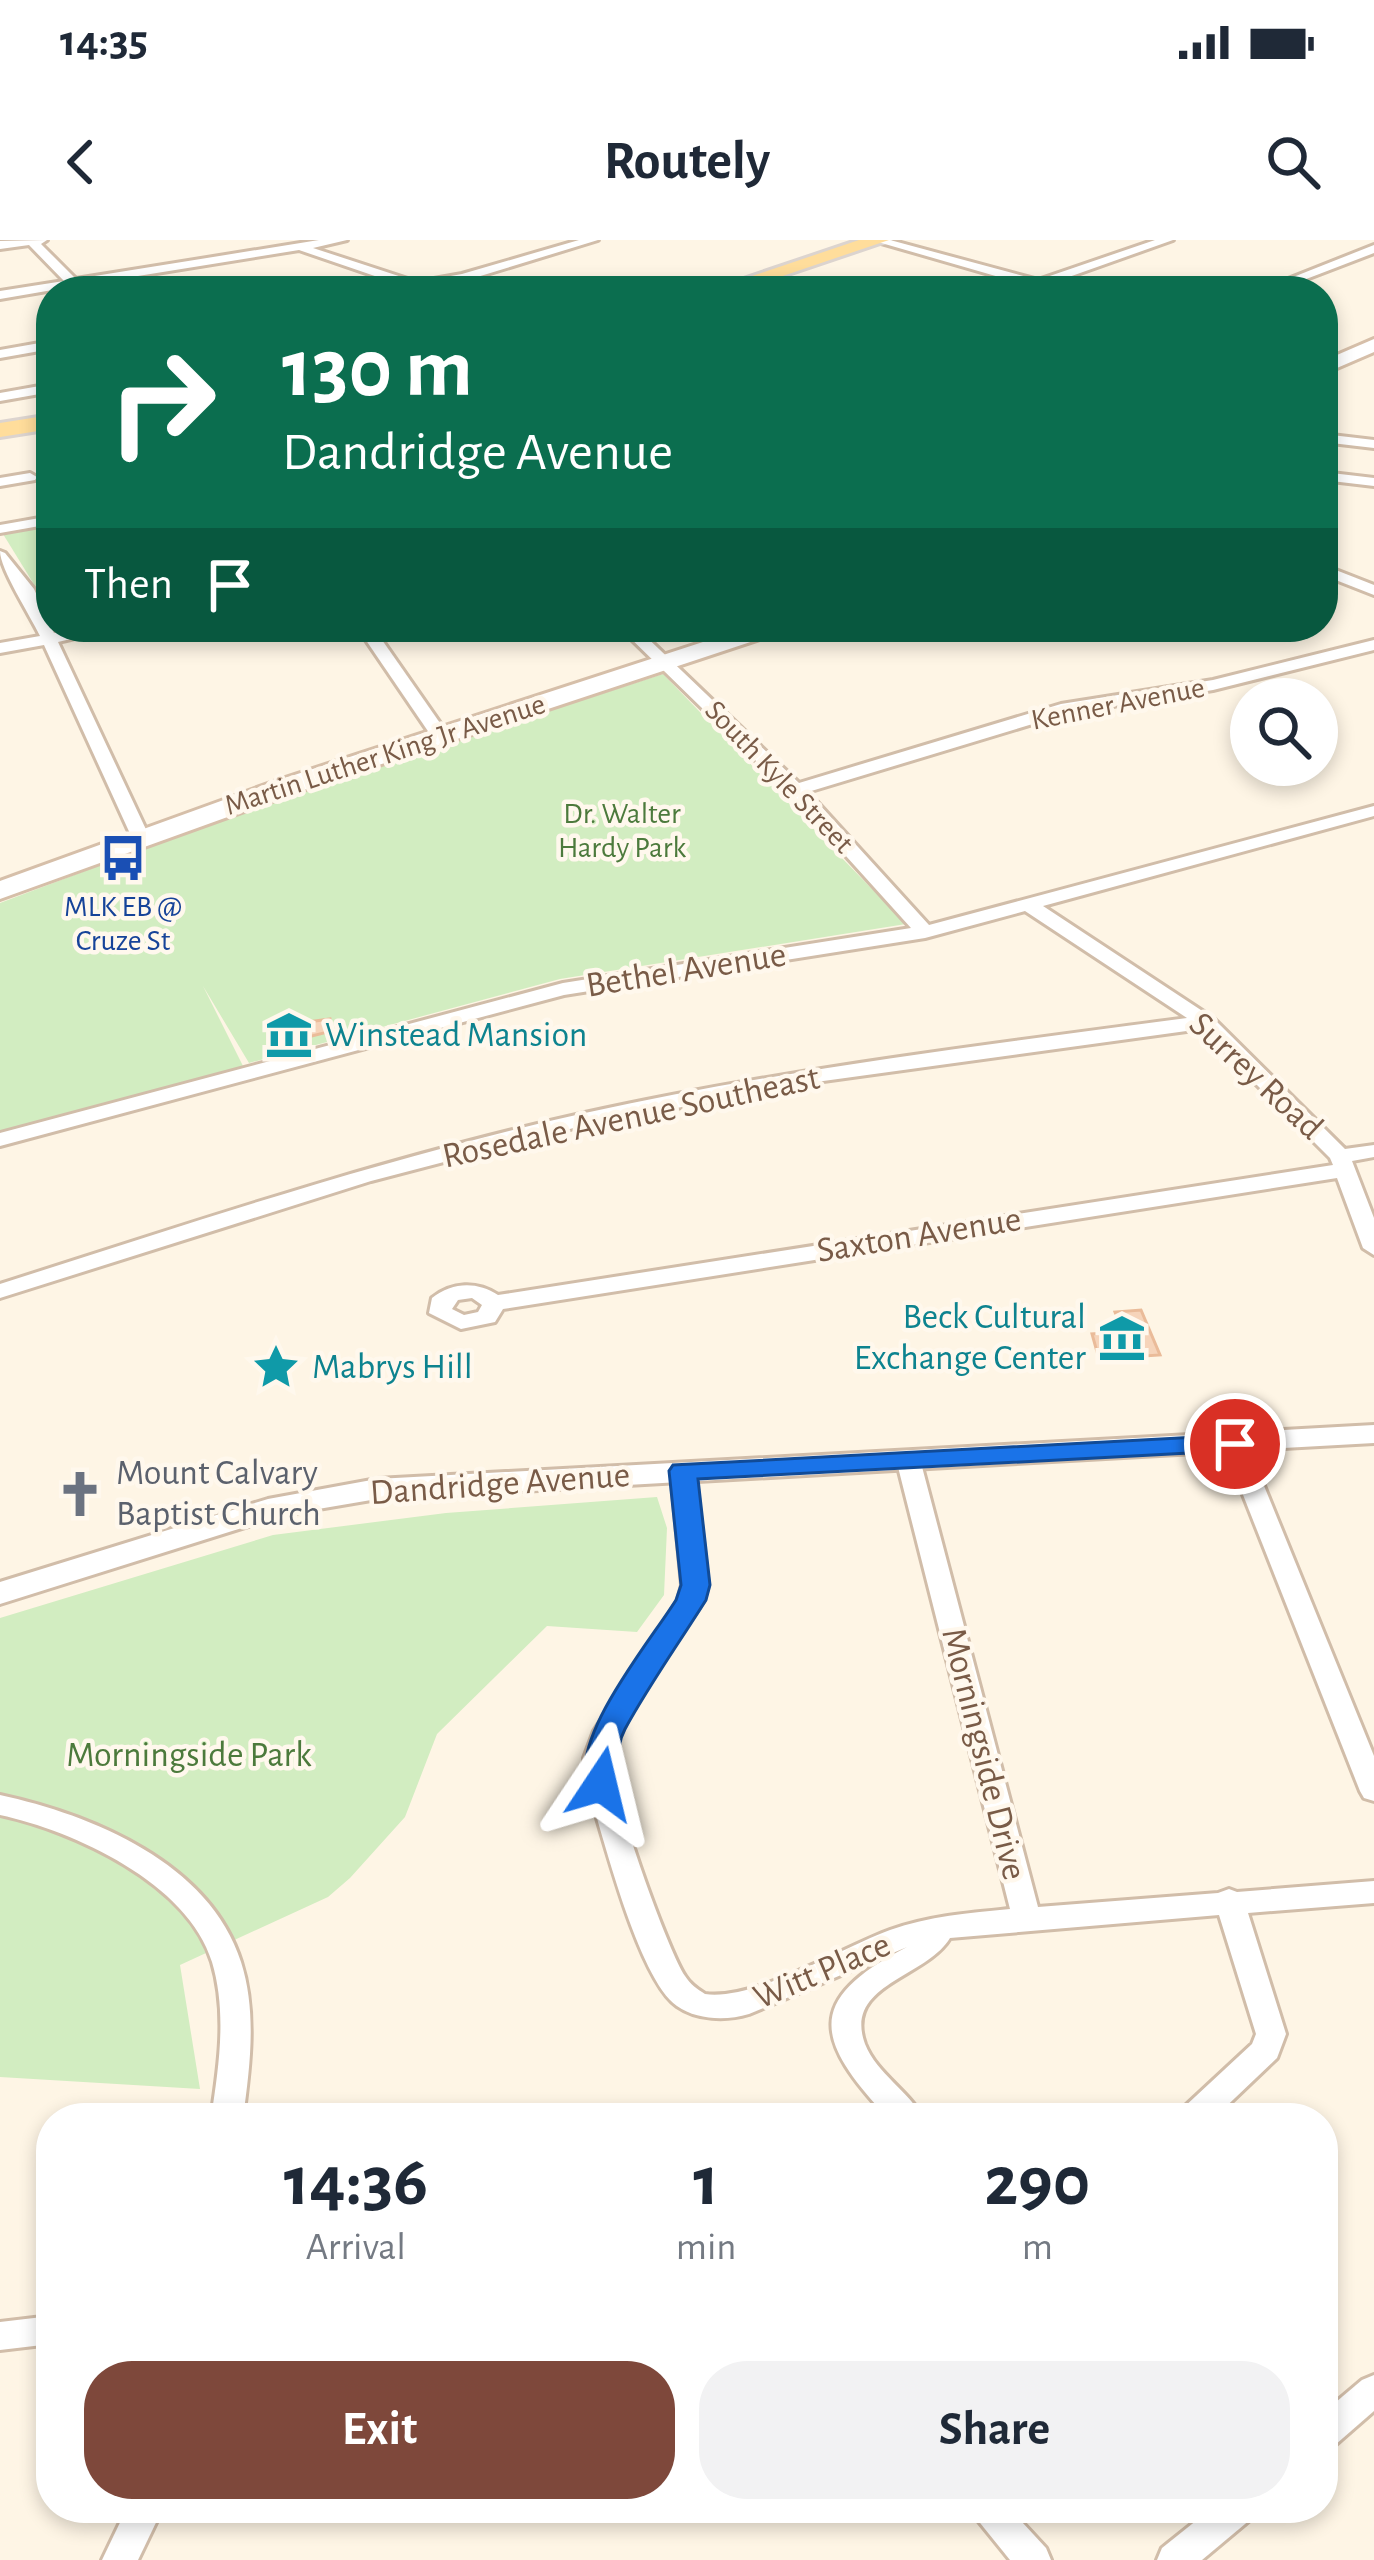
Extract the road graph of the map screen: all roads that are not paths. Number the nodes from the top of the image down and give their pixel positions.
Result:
1 (41, 240) edge
2 (277, 240) edge
3 (341, 240) edge
4 (592, 240) edge
5 (878, 240) edge
6 (1167, 240) edge
7 (32, 241) edge
8 (0, 245) edge
9 (1374, 249) edge
10 (304, 250) junction
11 (66, 276) edge
12 (149, 276) edge
13 (386, 276) edge
14 (456, 276) edge
15 (765, 276) edge
16 (1011, 276) edge
17 (1063, 276) edge
18 (1303, 276) edge
19 (36, 292) edge
20 (0, 295) edge
21 (1374, 345) edge
22 (36, 348) edge
23 (0, 354) edge
24 (1338, 360) edge
25 (36, 391) edge
26 (0, 397) edge
27 (36, 424) edge
28 (0, 430) edge
29 (1338, 440) edge
30 (1374, 444) edge
31 (30, 477) dead end
32 (1338, 478) edge
33 (0, 482) edge
34 (1374, 482) edge
35 (36, 523) edge
36 (0, 529) edge
37 (0, 556) edge
38 (1338, 576) edge
39 (1374, 590) edge
40 (36, 614) edge
41 (36, 641) edge
42 (47, 642) edge
43 (375, 642) edge
44 (643, 642) edge
45 (727, 642) edge
46 (1374, 646) edge
47 (0, 648) edge
48 (665, 662) junction
49 (440, 736) junction
50 (796, 790) junction
51 (1374, 811) edge
52 (141, 838) junction
53 (0, 891) edge
54 (1028, 904) junction
55 (925, 932) junction
56 (1206, 1022) junction
57 (0, 1140) edge
58 (1374, 1150) edge
59 (1343, 1163) junction
60 (1374, 1248) edge
61 (0, 1291) edge
62 (494, 1303) dead end
63 (1374, 1434) edge
64 (1235, 1444) junction
65 (910, 1463) junction
66 (683, 1471) junction
67 (0, 1593) edge
68 (1374, 1791) edge
69 (0, 1805) edge
70 (1374, 1892) edge
71 (1228, 1900) junction
72 (1026, 1916) junction
73 (941, 1927) junction
74 (228, 2103) edge
75 (894, 2103) edge
76 (1209, 2103) edge
77 (36, 2332) edge
78 (0, 2336) edge
79 (1374, 2390) edge
80 (1338, 2421) edge
81 (138, 2523) edge
82 (1000, 2523) edge
83 (1220, 2523) edge
84 (120, 2560) edge
85 (1033, 2560) edge
86 (1175, 2560) edge

1 - 7 street
2 - 10 street
3 - 10 street
4 - 14 street
5 - 15 main road
5 - 16 street
6 - 17 street
7 - 8 street
7 - 11 street
9 - 18 street
10 - 12 street
10 - 13 street
19 - 20 street
21 - 24 main road
22 - 23 street
25 - 26 street
27 - 28 main road
29 - 30 street
31 - 33 street
32 - 34 street
35 - 36 street
37 - 40 street
38 - 39 street
41 - 47 street
42 - 52 street
43 - 49 street
44 - 48 street, South Kyle Street
45 - 48 main road, Martin Luther King Jr Avenue
46 - 50 street, Kenner Avenue
48 - 49 main road, Martin Luther King Jr Avenue
48 - 50 street, South Kyle Street
49 - 52 main road, Martin Luther King Jr Avenue
50 - 55 street, South Kyle Street
51 - 54 street, Bethel Avenue
52 - 53 main road, Martin Luther King Jr Avenue
54 - 55 street, Bethel Avenue
54 - 56 street, Surrey Road
55 - 57 street, Bethel Avenue
56 - 59 street, Surrey Road
56 - 61 street, Rosedale Avenue Southeast
58 - 59 street, Saxton Avenue
59 - 60 street, Surrey Road
59 - 62 street, Saxton Avenue
63 - 64 street, Dandridge Avenue
64 - 65 street, Dandridge Avenue
64 - 68 street
65 - 66 street, Dandridge Avenue
65 - 72 street, Morningside Drive
66 - 67 street, Dandridge Avenue
66 - 73 street, Witt Place
69 - 74 street
70 - 71 street, Morningside Drive
71 - 72 street, Morningside Drive
71 - 76 street
72 - 73 street, Witt Place
73 - 75 street
77 - 78 street
79 - 80 street
81 - 84 street
82 - 85 street
83 - 86 street

